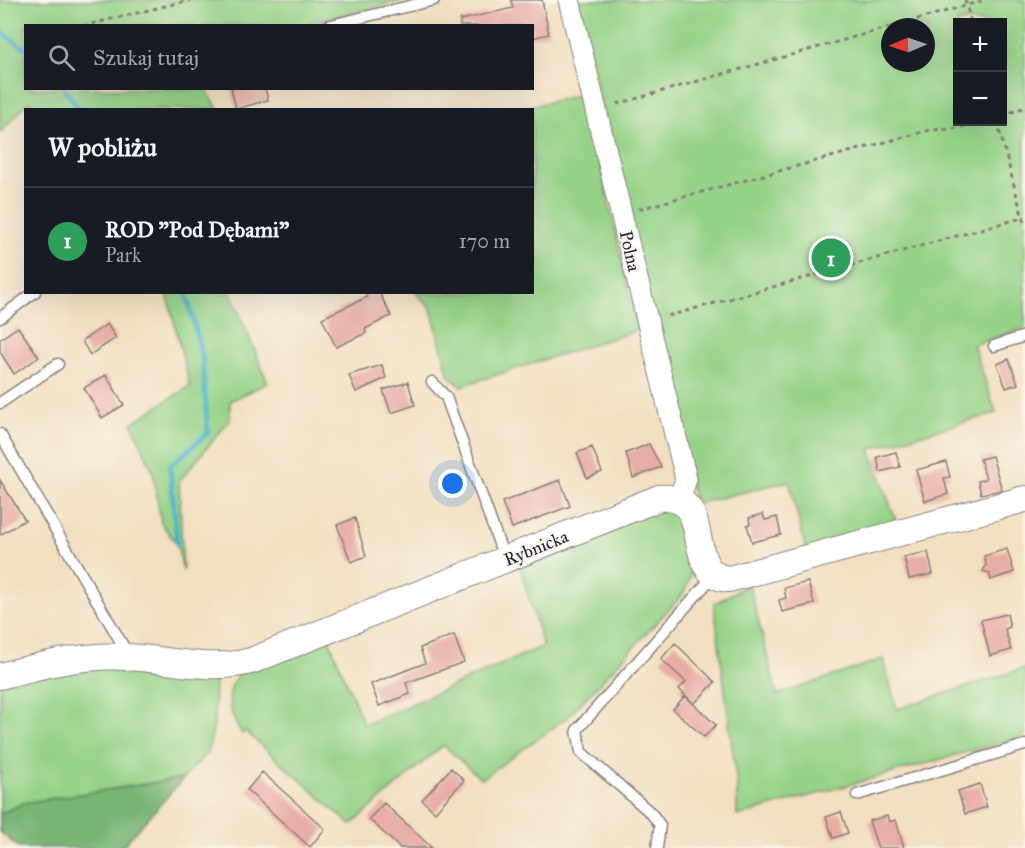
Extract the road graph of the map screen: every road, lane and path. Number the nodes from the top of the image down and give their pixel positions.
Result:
1 (190, 0) edge
2 (434, 0) edge
3 (569, 0) edge
4 (965, 0) edge
5 (985, 0) edge
6 (967, 6) junction
7 (923, 18) edge
8 (970, 18) edge
9 (91, 24) edge
10 (335, 24) edge
11 (881, 30) edge
12 (617, 104) dead end
13 (1025, 108) edge
14 (1007, 114) edge
15 (965, 126) edge
16 (998, 126) edge
17 (639, 209) dead end
18 (1024, 217) edge
19 (1025, 226) edge
20 (32, 294) edge
21 (668, 316) dead end
22 (0, 318) edge
23 (1025, 336) edge
24 (994, 346) dead end
25 (58, 364) dead end
26 (432, 382) dead end
27 (0, 403) edge
28 (0, 434) edge
29 (1025, 499) edge
30 (679, 501) junction
31 (505, 560) junction
32 (714, 575) junction
33 (129, 657) junction
34 (0, 676) edge
35 (1025, 745) edge
36 (857, 795) dead end
37 (657, 848) edge

1 - 9 path
2 - 10 lane
3 - 30 street, Polna
4 - 6 path
5 - 6 path
6 - 7 path
6 - 8 path
11 - 12 path
13 - 14 path
15 - 17 path
16 - 18 path
18 - 19 path
18 - 21 path
20 - 22 lane
23 - 24 lane
25 - 27 lane
26 - 31 lane
28 - 33 lane
29 - 32 street
30 - 31 street, Rybnicka
30 - 32 street
31 - 33 street, Rybnicka
32 - 37 lane
33 - 34 street, Rybnicka
35 - 36 lane

